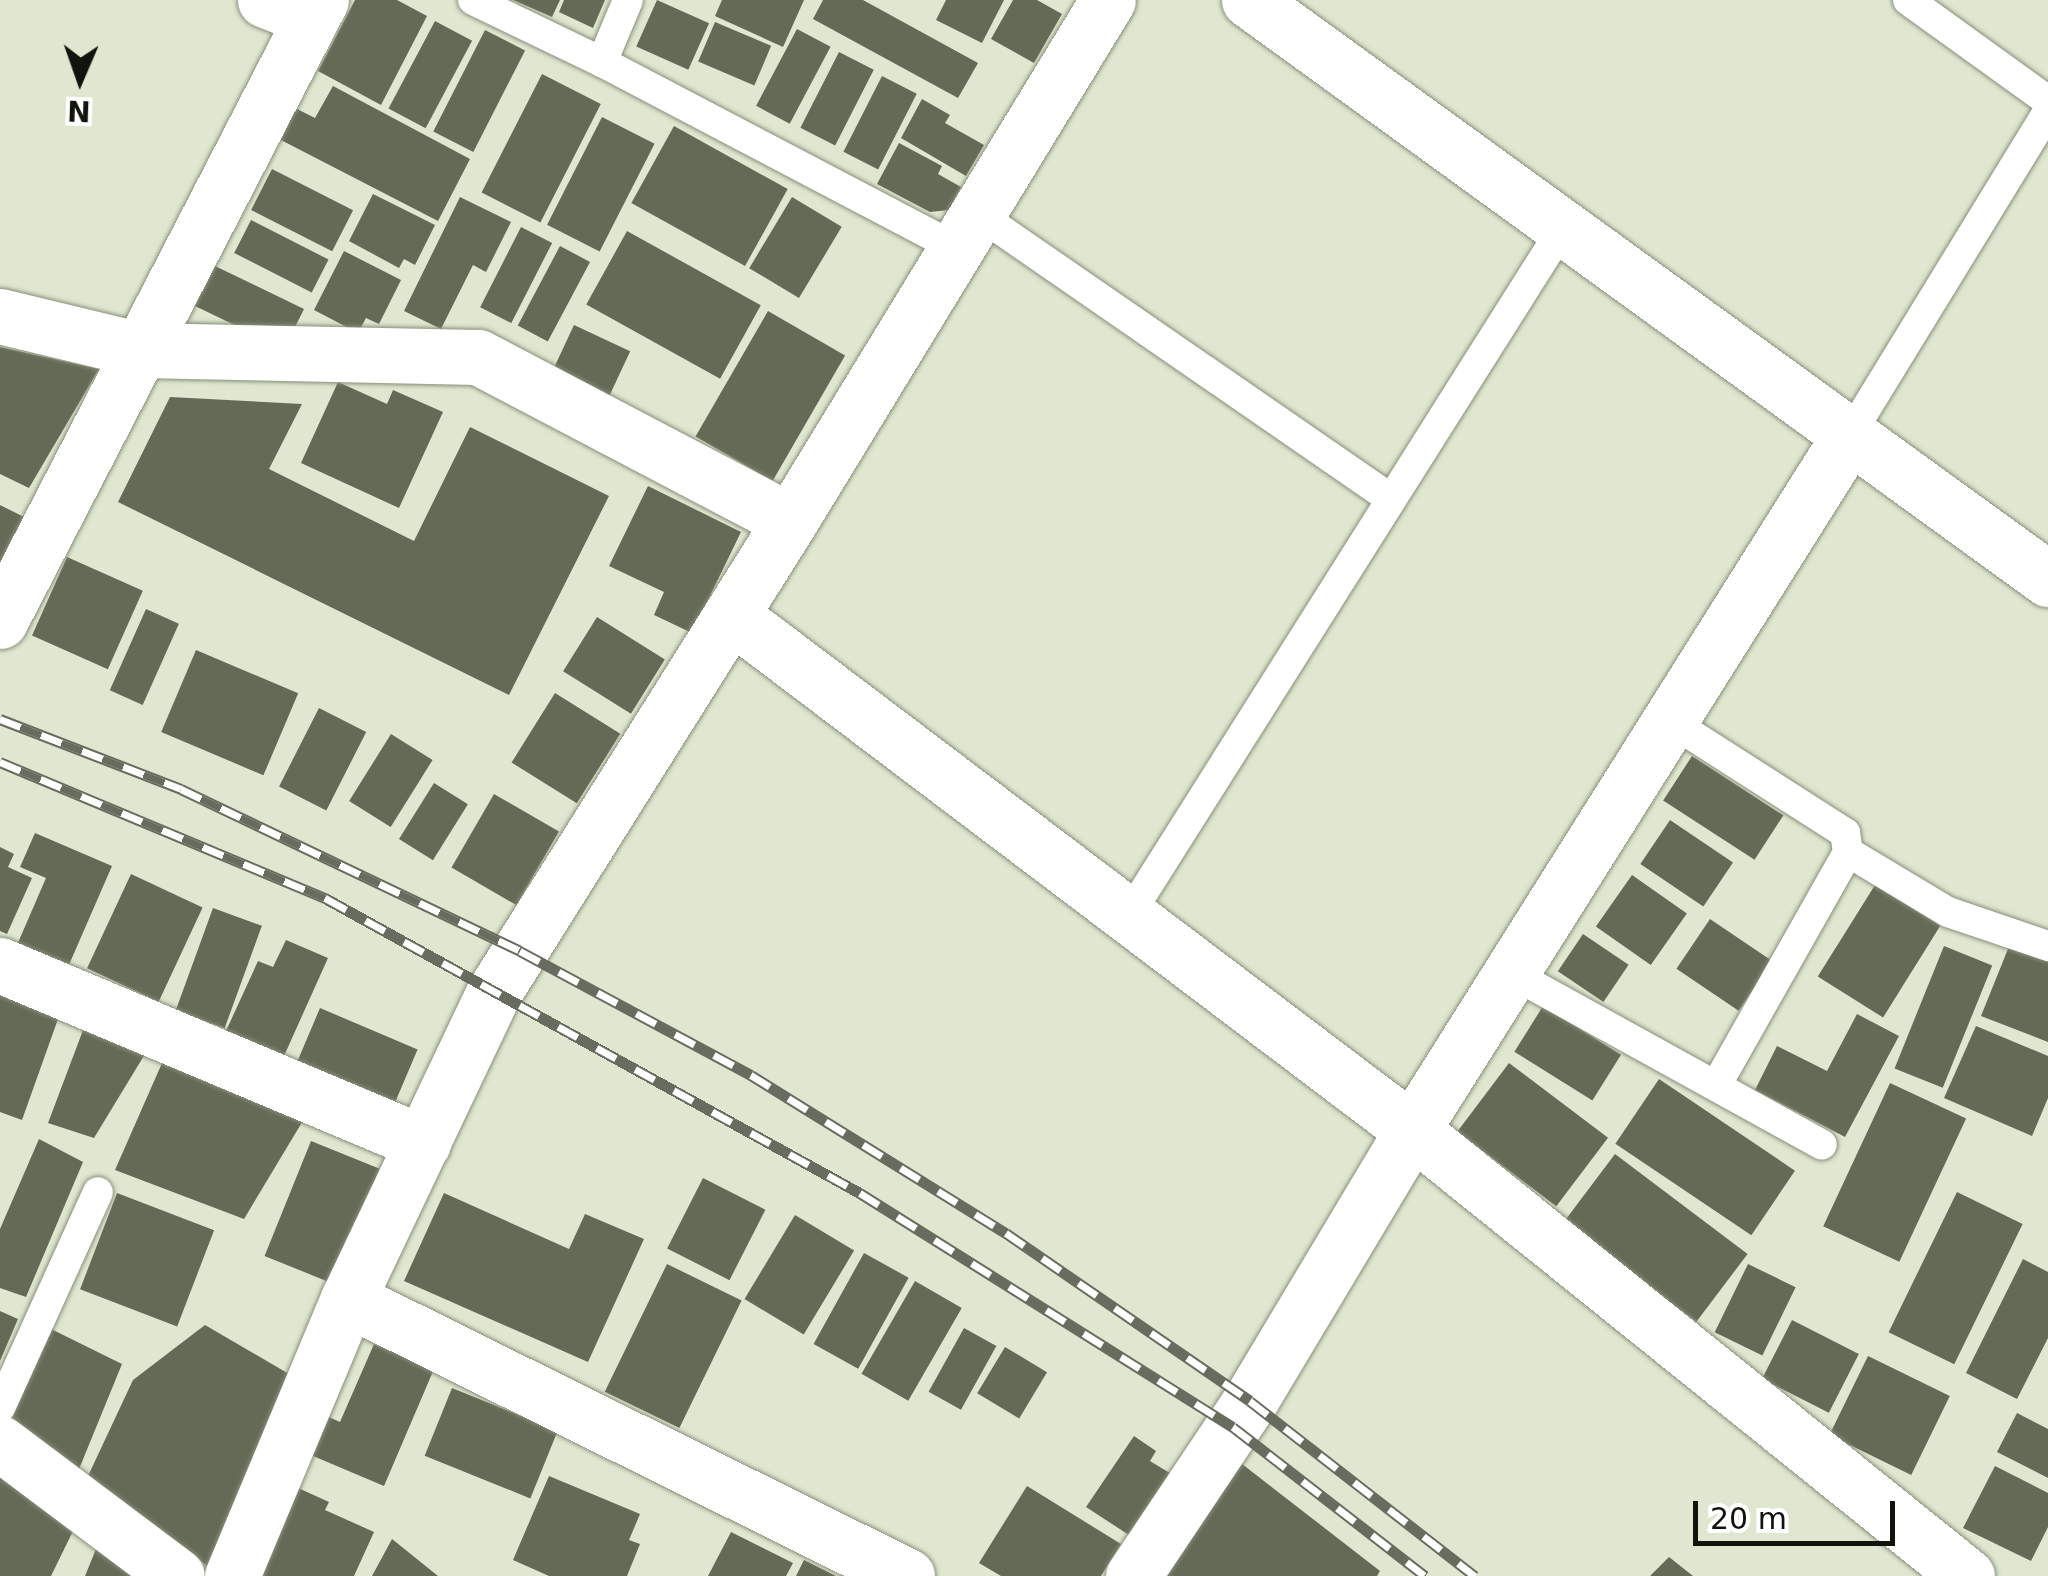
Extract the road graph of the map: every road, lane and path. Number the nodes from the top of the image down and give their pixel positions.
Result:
1 (473, 0) edge
2 (628, 0) edge
3 (1108, 0) edge
4 (1249, 0) edge
5 (1908, 0) edge
6 (299, 6) edge
7 (602, 62) junction
8 (2048, 102) edge
9 (2048, 112) edge
10 (1564, 226) junction
11 (968, 231) junction
12 (0, 316) edge
13 (141, 350) junction
14 (1851, 433) junction
15 (1391, 500) junction
16 (790, 521) junction
17 (2048, 579) edge
18 (732, 615) junction
19 (0, 622) edge
20 (1670, 721) junction
21 (1848, 852) junction
22 (1129, 915) junction
23 (2048, 946) edge
24 (0, 965) edge
25 (1511, 973) junction
26 (1717, 1084) junction
27 (1412, 1130) junction
28 (423, 1142) junction
29 (1822, 1145) dead end
30 (98, 1192) dead end
31 (348, 1299) junction
32 (0, 1408) edge
33 (0, 1442) edge
34 (178, 1576) edge
35 (232, 1576) edge
36 (907, 1576) edge
37 (1132, 1576) edge
38 (1968, 1576) edge

1 - 7 lane
2 - 7 lane
3 - 11 street
4 - 10 street
5 - 8 lane
6 - 13 street
7 - 11 lane
9 - 14 lane
10 - 14 street
10 - 15 lane
11 - 15 lane
11 - 16 street
12 - 13 street
13 - 16 street
13 - 19 street
14 - 17 street
14 - 20 street
15 - 22 lane
16 - 18 street
18 - 22 street
18 - 28 street
20 - 21 lane
20 - 25 street
21 - 23 lane
21 - 26 lane
22 - 27 street
24 - 28 street
25 - 26 lane
25 - 27 street
26 - 29 lane
27 - 37 street
27 - 38 street
28 - 31 street
30 - 32 lane
31 - 35 street
31 - 36 street
33 - 34 street

